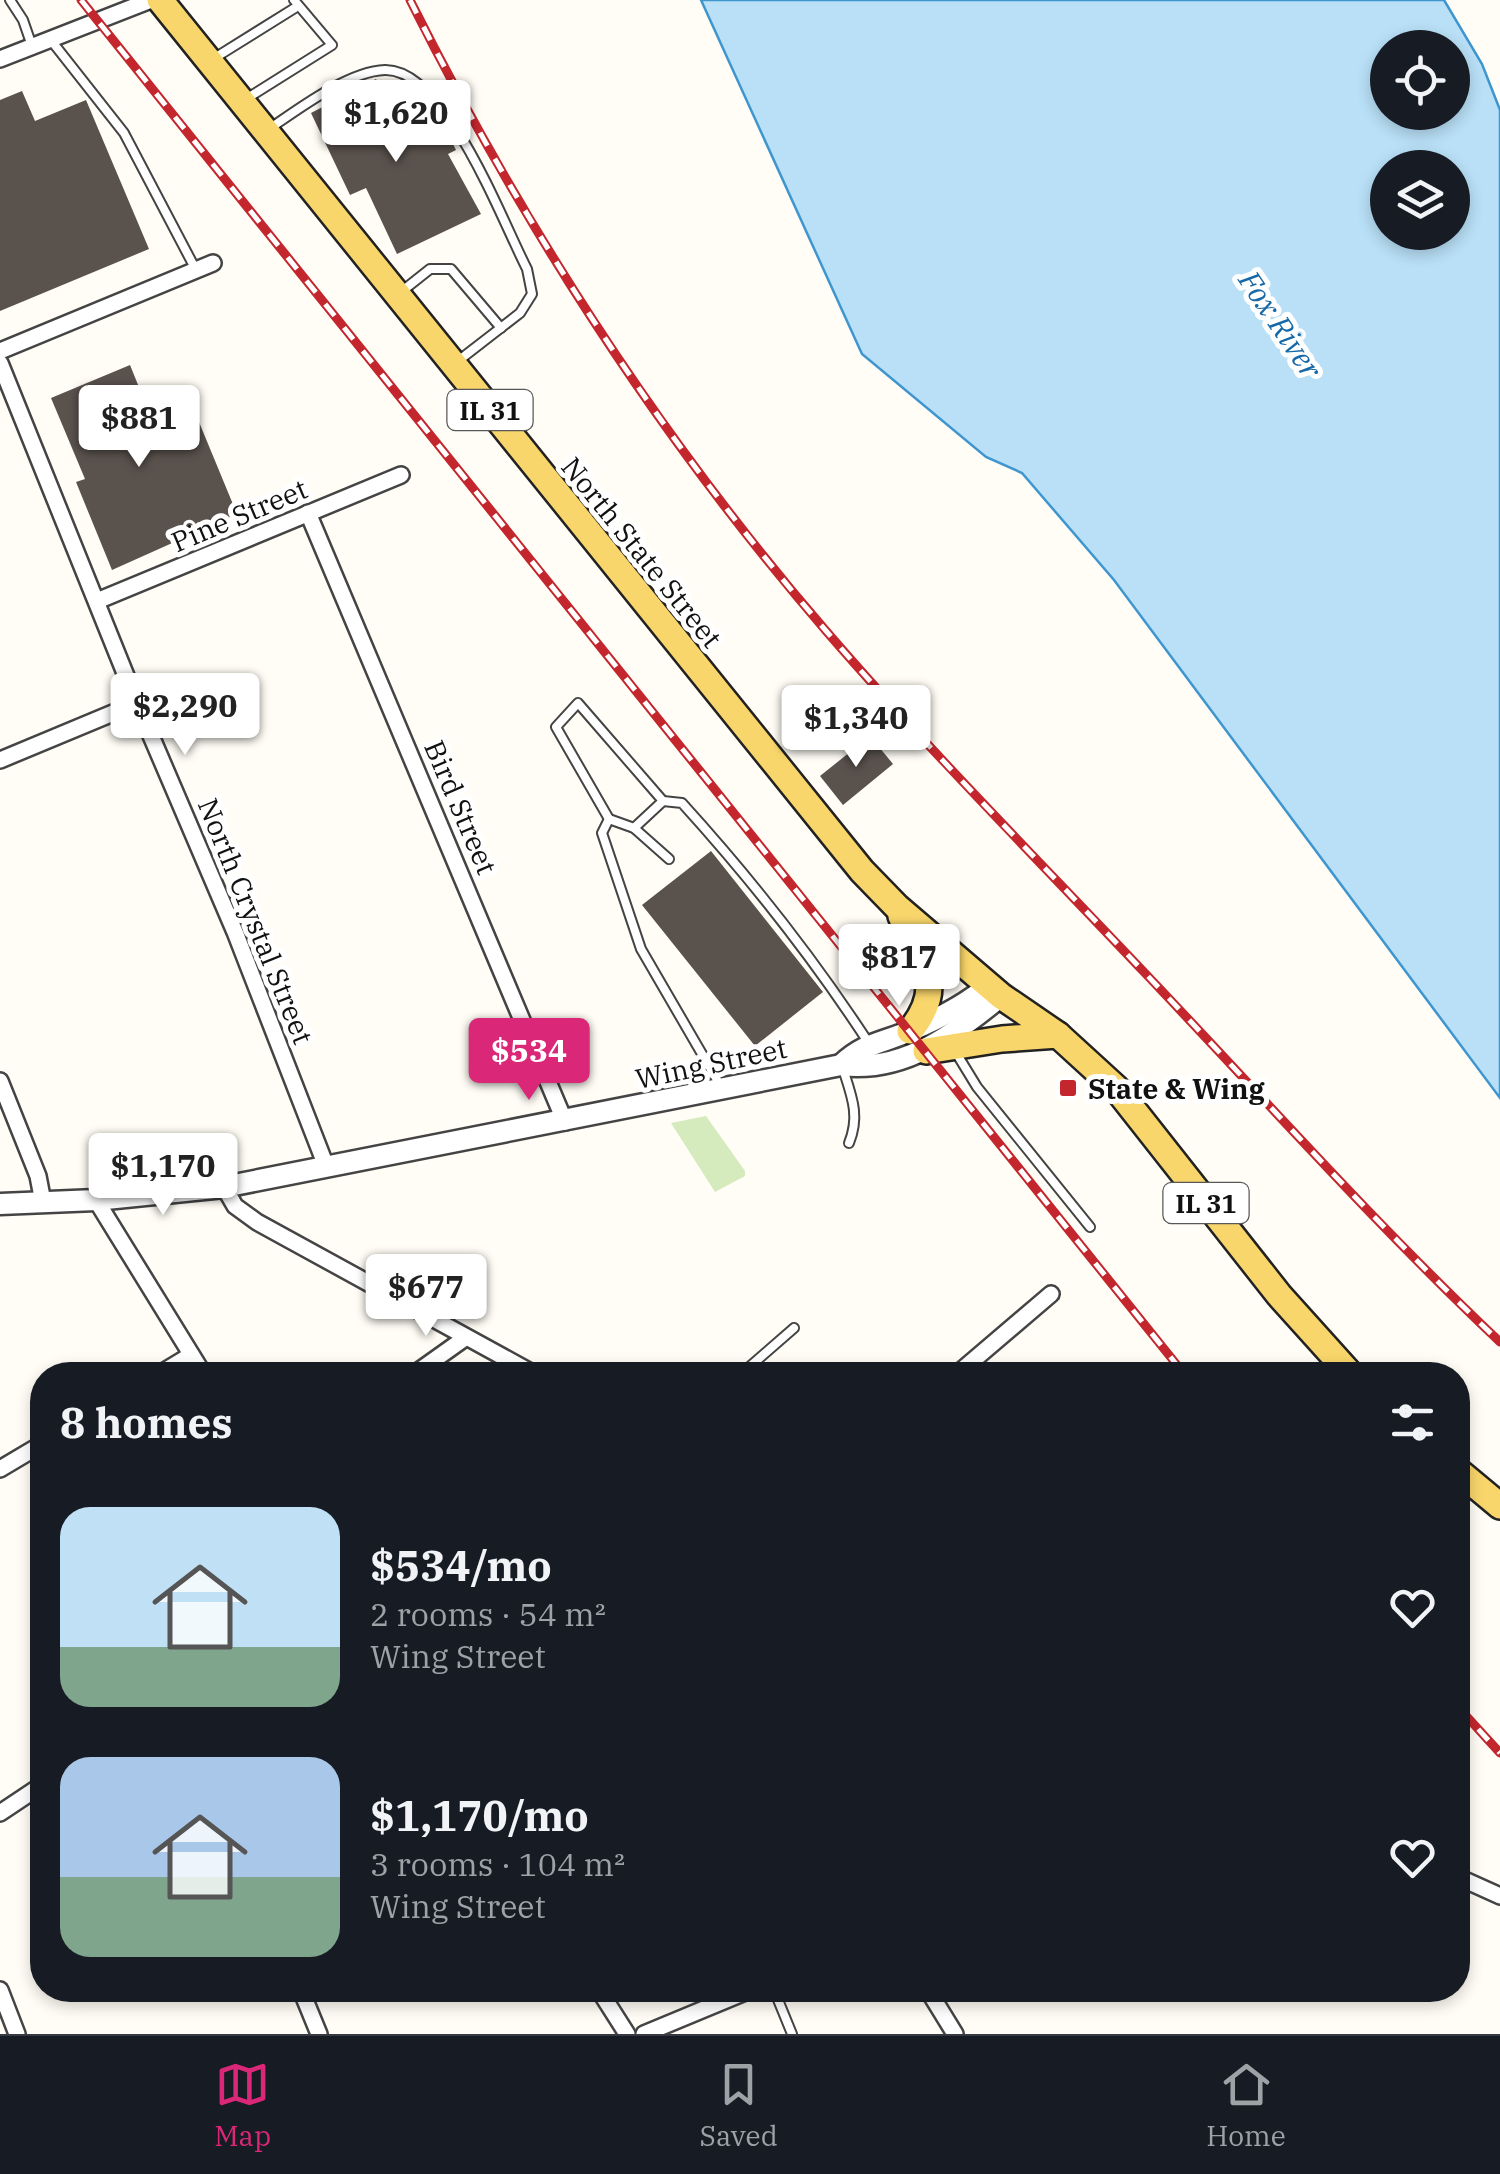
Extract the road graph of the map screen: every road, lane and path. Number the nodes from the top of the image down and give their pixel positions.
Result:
1 (10, 0) edge
2 (150, 0) edge
3 (160, 0) edge
4 (296, 3) edge
5 (50, 39) junction
6 (32, 46) junction
7 (0, 60) edge
8 (210, 62) junction
9 (242, 102) junction
10 (266, 132) junction
11 (213, 263) dead end
12 (196, 270) junction
13 (398, 295) junction
14 (500, 328) junction
15 (0, 351) edge
16 (0, 363) edge
17 (454, 365) junction
18 (401, 475) dead end
19 (308, 513) junction
20 (97, 601) junction
21 (137, 703) junction
22 (0, 760) edge
23 (663, 801) junction
24 (608, 818) junction
25 (634, 828) junction
26 (669, 859) dead end
27 (897, 908) junction
28 (995, 991) junction
29 (1058, 1036) junction
30 (918, 1041) junction
31 (870, 1045) junction
32 (953, 1047) junction
33 (841, 1065) junction
34 (0, 1081) edge
35 (722, 1089) junction
36 (565, 1122) junction
37 (848, 1144) dead end
38 (326, 1166) junction
39 (224, 1187) junction
40 (96, 1200) junction
41 (43, 1202) junction
42 (0, 1204) edge
43 (1090, 1227) dead end
44 (1050, 1294) dead end
45 (794, 1328) dead end
46 (465, 1338) junction
47 (191, 1356) junction
48 (181, 1362) edge
49 (195, 1362) edge
50 (431, 1362) edge
51 (511, 1362) edge
52 (755, 1362) edge
53 (971, 1362) edge
54 (1339, 1362) edge
55 (30, 1451) edge
56 (0, 1469) edge
57 (1470, 1481) edge
58 (1500, 1506) edge
59 (30, 1792) edge
60 (0, 1813) edge
61 (1470, 1883) edge
62 (1500, 1896) edge
63 (0, 1990) edge
64 (306, 2002) edge
65 (607, 2002) edge
66 (721, 2002) edge
67 (779, 2002) edge
68 (935, 2002) edge
69 (17, 2034) edge
70 (319, 2034) edge
71 (627, 2034) edge
72 (644, 2034) edge
73 (792, 2034) edge
74 (954, 2034) edge

1 - 6 lane
2 - 5 street
3 - 8 main road, North State Street / IL 31
4 - 8 lane
4 - 9 lane
5 - 6 street
5 - 12 lane
6 - 7 street
8 - 9 main road, North State Street / IL 31
9 - 10 main road, North State Street / IL 31
10 - 13 main road, North State Street / IL 31
10 - 14 lane
11 - 12 street
12 - 15 street
13 - 14 lane
13 - 17 main road, North State Street / IL 31
14 - 17 lane
16 - 20 street, North Crystal Street
17 - 27 main road, North State Street / IL 31
18 - 19 street, Pine Street
19 - 20 street, Pine Street
19 - 36 street, Bird Street
20 - 21 street, North Crystal Street
21 - 22 street
21 - 38 street, North Crystal Street
23 - 24 lane
23 - 25 lane
23 - 31 lane
24 - 25 lane
24 - 35 lane
25 - 26 lane
27 - 28 main road, North State Street / IL 31
27 - 30 main road
28 - 29 main road, North State Street / IL 31
28 - 30 street, Wing Street
29 - 32 main road
29 - 54 main road, North State Street / IL 31
30 - 31 street, Wing Street
30 - 32 main road
30 - 33 street, Wing Street
31 - 33 street, Wing Street
32 - 43 lane
33 - 35 street, Wing Street
33 - 37 lane
34 - 41 street
35 - 36 street, Wing Street
36 - 38 street, Wing Street
38 - 39 street, Wing Street
39 - 40 street, Wing Street
39 - 46 street
40 - 41 street, Wing Street
40 - 47 street
41 - 42 street, Wing Street
44 - 53 street
45 - 52 lane
46 - 50 street
46 - 51 street
47 - 48 street
47 - 49 street
55 - 56 street
57 - 58 main road
59 - 60 street
61 - 62 street
63 - 69 street
64 - 70 street
65 - 71 street
66 - 72 street
67 - 73 lane
68 - 74 street

